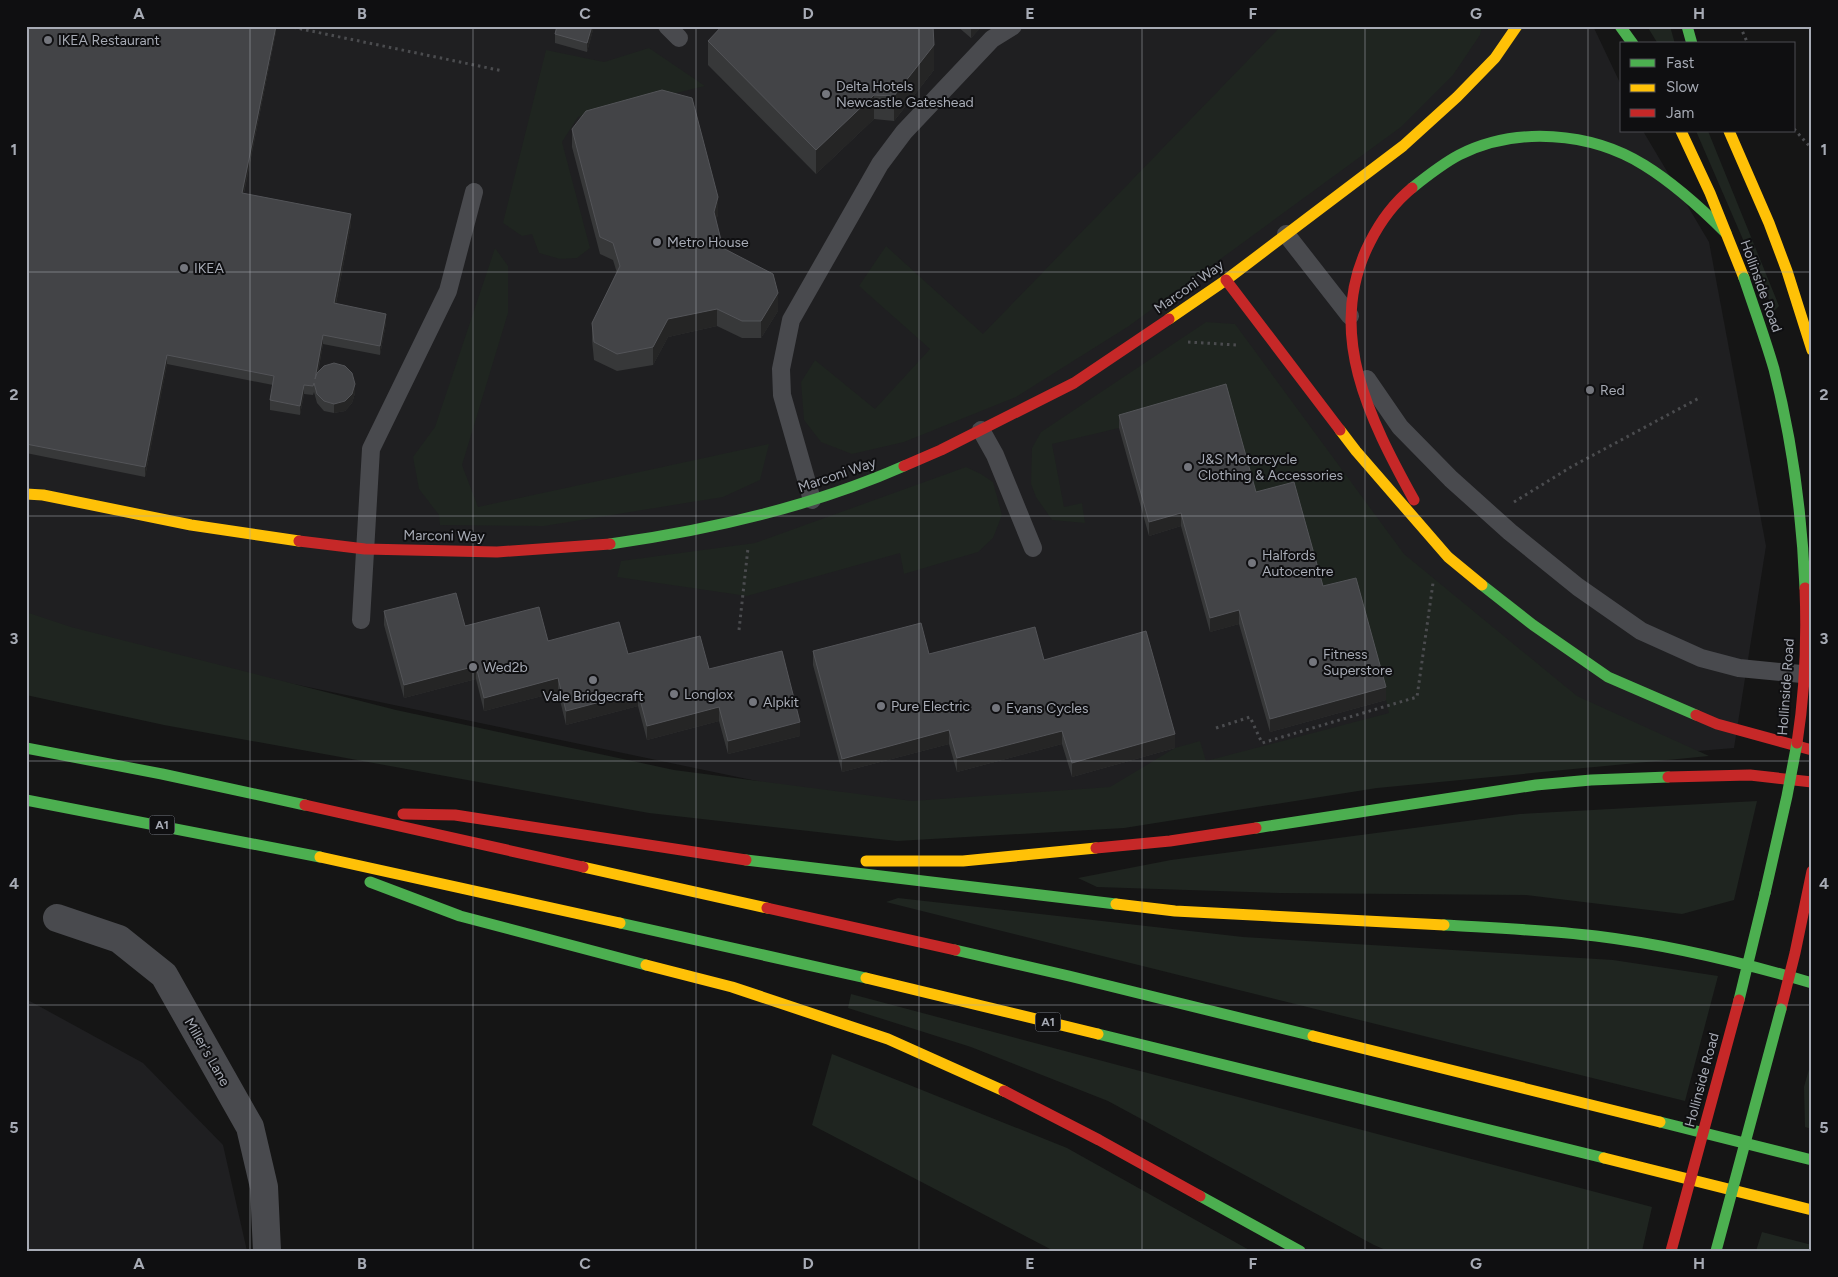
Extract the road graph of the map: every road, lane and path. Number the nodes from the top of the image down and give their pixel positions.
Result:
1 (286, 26) edge
2 (1013, 26) edge
3 (1517, 26) edge
4 (1620, 26) edge
5 (1687, 26) edge
6 (1740, 26) edge
7 (1632, 42) edge
8 (1691, 42) edge
9 (1747, 42) edge
10 (503, 71) dead end
11 (1796, 131) edge
12 (1681, 132) edge
13 (1729, 132) edge
14 (1812, 149) edge
15 (474, 192) dead end
16 (1726, 233) junction
17 (1286, 234) junction
18 (1226, 280) junction
19 (1350, 316) junction
20 (1812, 350) edge
21 (1354, 360) junction
22 (981, 430) junction
23 (26, 494) edge
24 (812, 500) junction
25 (751, 517) junction
26 (1438, 545) junction
27 (1033, 548) dead end
28 (365, 549) junction
29 (1434, 573) dead end
30 (361, 620) dead end
31 (739, 630) dead end
32 (1812, 675) edge
33 (1216, 728) dead end
34 (26, 742) edge
35 (26, 748) edge
36 (1812, 750) edge
37 (81, 758) junction
38 (1812, 782) edge
39 (26, 800) edge
40 (334, 811) junction
41 (281, 848) junction
42 (750, 861) junction
43 (1812, 871) edge
44 (57, 918) dead end
45 (1748, 964) junction
46 (1789, 977) junction
47 (1812, 983) edge
48 (1812, 1160) edge
49 (1812, 1210) edge
50 (268, 1251) edge
51 (1300, 1251) edge
52 (1671, 1251) edge
53 (1716, 1251) edge

1 - 10 path
2 - 24 lane
3 - 17 main road, Marconi Way
4 - 7 main road
5 - 8 main road
6 - 9 path
11 - 14 path
12 - 16 main road, Hollinside Road
13 - 20 main road, Hollinside Road
15 - 28 lane
16 - 19 main road
16 - 45 main road, Hollinside Road, bridge
17 - 18 main road, Marconi Way
17 - 19 lane
18 - 22 main road, Marconi Way
18 - 26 main road
19 - 21 main road
21 - 26 main road
21 - 32 lane
22 - 24 main road, Marconi Way
22 - 27 lane
23 - 28 main road, Marconi Way
24 - 25 main road, Marconi Way
25 - 28 main road, Marconi Way
25 - 31 path
26 - 36 main road
28 - 30 lane
29 - 33 path
34 - 37 main road
35 - 37 main road
37 - 40 main road
38 - 42 main road
39 - 41 main road, A1
40 - 42 main road
40 - 48 main road
41 - 49 main road, A1
41 - 51 main road
42 - 45 main road
43 - 46 main road
44 - 50 street, Miller's Lane
45 - 46 main road
45 - 52 main road, Hollinside Road, bridge
46 - 47 main road
46 - 53 main road, bridge

